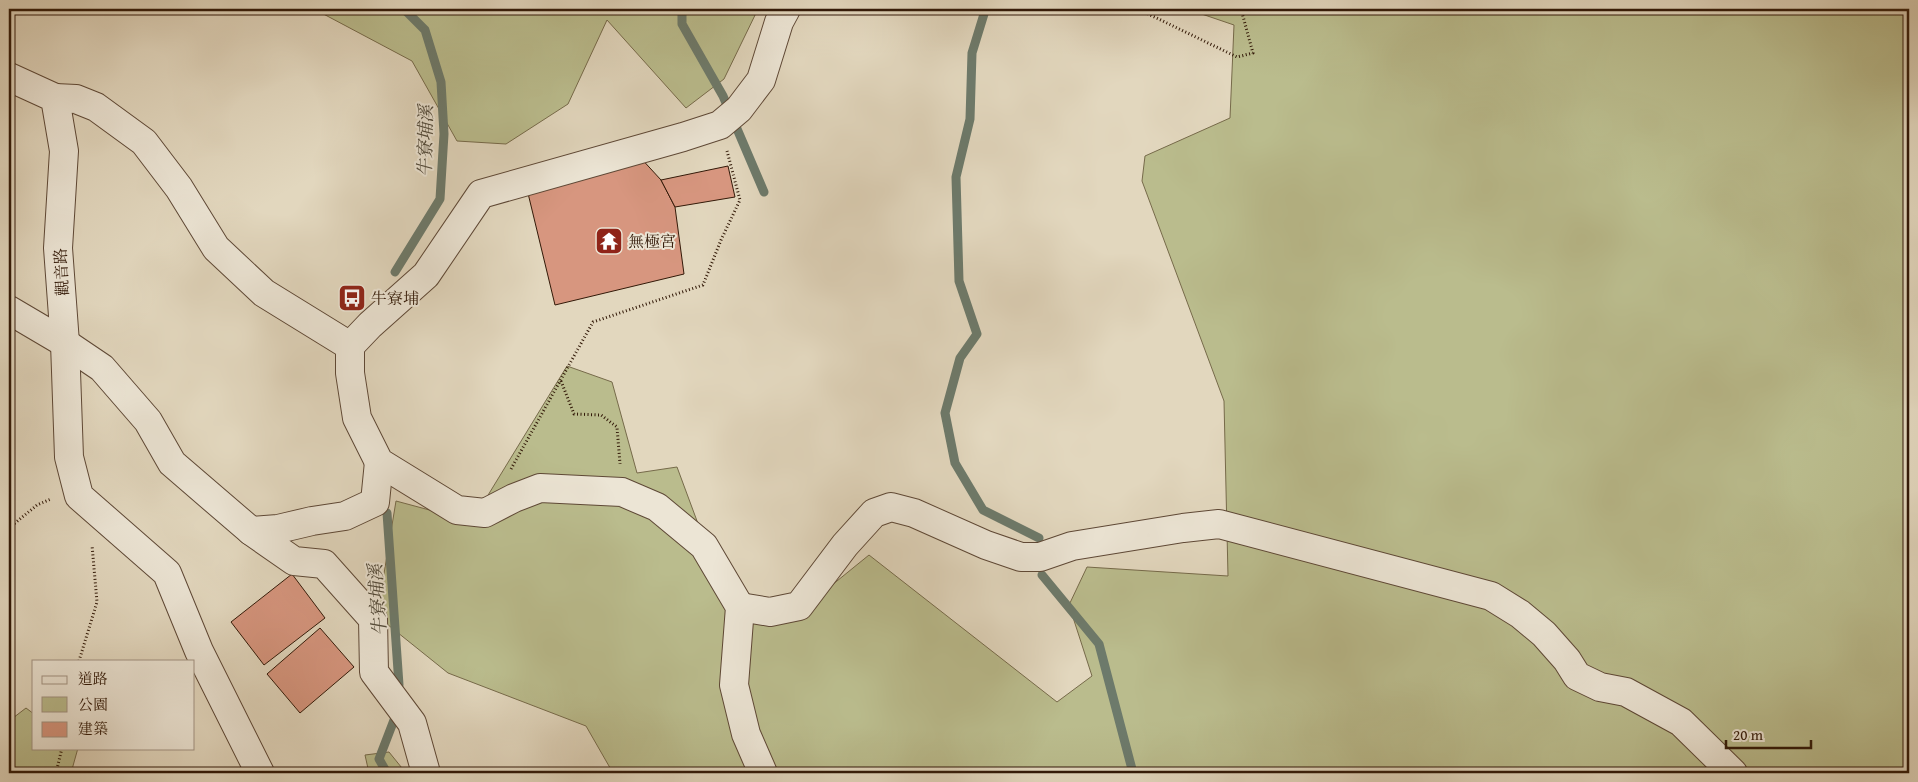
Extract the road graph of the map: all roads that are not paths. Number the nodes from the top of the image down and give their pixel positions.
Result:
1 (786, 9) edge
2 (9, 77) edge
3 (55, 98) junction
4 (9, 310) edge
5 (65, 343) junction
6 (350, 346) junction
7 (379, 462) junction
8 (251, 531) junction
9 (740, 607) junction
10 (260, 773) edge
11 (426, 773) edge
12 (763, 773) edge
13 (1733, 773) edge

1 - 6 street
2 - 3 street
3 - 5 street, 觀音路
3 - 6 street
4 - 5 street
5 - 8 street
5 - 10 street, 觀音路
6 - 7 street
7 - 8 street
7 - 9 street
8 - 11 street
9 - 12 street
9 - 13 street

